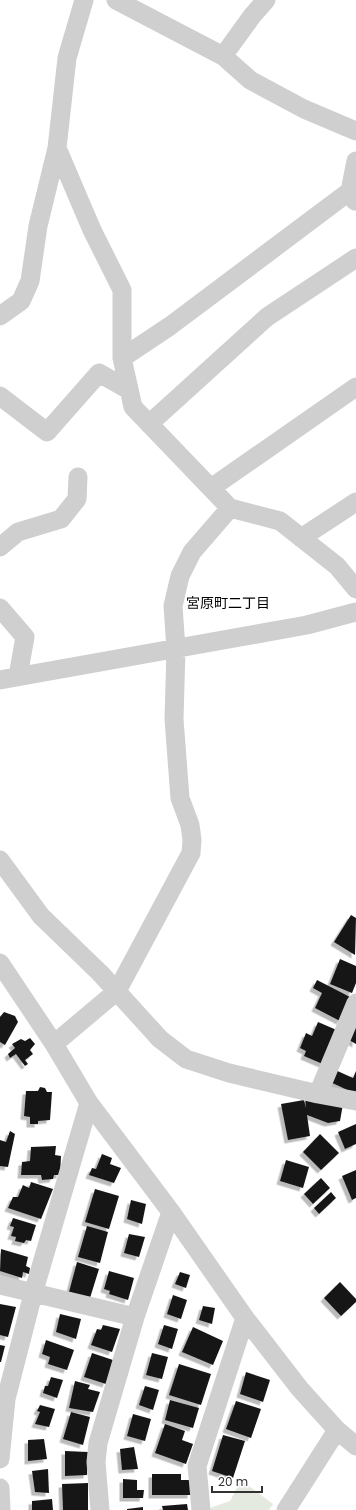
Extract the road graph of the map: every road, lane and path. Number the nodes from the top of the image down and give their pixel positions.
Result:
1 (84, 0) edge
2 (116, 0) edge
3 (266, 0) edge
4 (223, 56) junction
5 (356, 131) edge
6 (57, 148) junction
7 (356, 161) edge
8 (353, 197) edge
9 (356, 258) edge
10 (0, 316) edge
11 (122, 358) junction
12 (356, 387) edge
13 (129, 390) junction
14 (0, 396) edge
15 (149, 424) junction
16 (78, 477) dead end
17 (211, 488) junction
18 (356, 502) edge
19 (230, 508) junction
20 (301, 538) junction
21 (0, 547) edge
22 (356, 589) edge
23 (0, 608) edge
24 (356, 612) edge
25 (176, 649) junction
26 (9, 678) edge
27 (0, 860) edge
28 (0, 963) edge
29 (117, 991) junction
30 (356, 1003) edge
31 (54, 1044) junction
32 (318, 1094) junction
33 (356, 1100) edge
34 (89, 1102) junction
35 (171, 1212) junction
36 (0, 1285) edge
37 (33, 1294) junction
38 (135, 1317) junction
39 (245, 1318) junction
40 (3, 1399) edge
41 (337, 1430) junction
42 (356, 1446) edge
43 (0, 1459) edge
44 (0, 1488) edge
45 (2, 1510) edge
46 (100, 1510) edge
47 (201, 1510) edge
48 (286, 1510) edge

1 - 6 street
2 - 4 street
3 - 4 street
4 - 5 street
6 - 10 street
6 - 11 street
7 - 8 street
8 - 11 street
9 - 15 street
11 - 13 street
12 - 17 street
13 - 14 street
13 - 15 street
15 - 17 street
16 - 21 street
17 - 19 street
18 - 20 street
19 - 20 street
19 - 25 street
20 - 22 street
23 - 26 street
24 - 25 street
25 - 26 street
25 - 29 street
27 - 29 street
28 - 31 street
29 - 31 street
29 - 32 street
30 - 32 street
31 - 34 street
32 - 33 street
34 - 35 street
34 - 37 street
35 - 38 street
35 - 39 street
36 - 37 street
37 - 38 street
37 - 40 street
38 - 46 street
39 - 41 street
39 - 47 street
40 - 43 street
41 - 42 street
41 - 48 street
44 - 45 street

